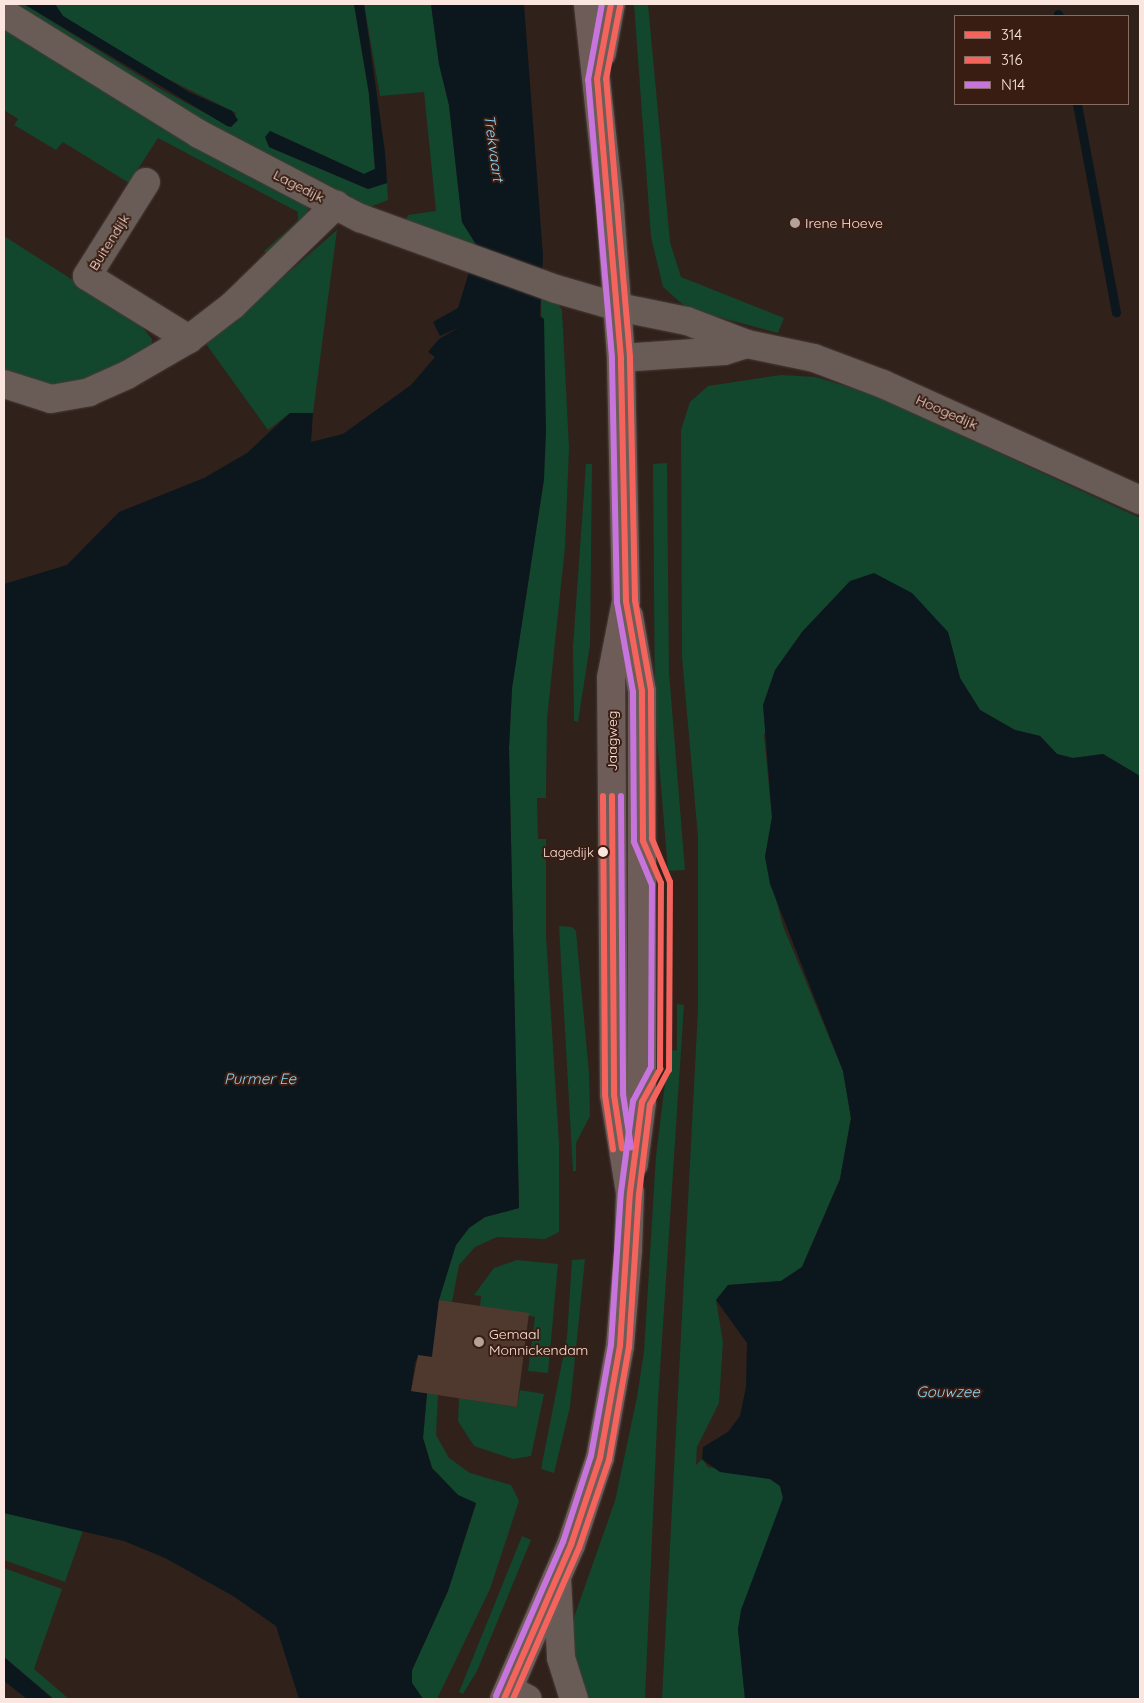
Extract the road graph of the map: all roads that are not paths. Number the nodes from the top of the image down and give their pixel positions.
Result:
1 (588, 4) edge
2 (611, 4) edge
3 (4, 13) edge
4 (597, 79) junction
5 (146, 182) dead end
6 (336, 205) junction
7 (618, 307) junction
8 (189, 339) junction
9 (747, 344) junction
10 (620, 358) junction
11 (4, 384) edge
12 (1140, 500) edge
13 (557, 1578) junction
14 (514, 1696) edge
15 (574, 1699) edge

1 - 4 main road, Jaagweg
2 - 4 main road
3 - 6 street, Lagedijk
4 - 7 main road, Jaagweg
5 - 8 street, Buitendijk
6 - 7 street, Lagedijk
6 - 8 street
7 - 9 street, Hoogedijk
7 - 10 main road, Jaagweg
8 - 11 street
9 - 10 street, Hoogedijk
9 - 12 street, Hoogedijk
10 - 13 main road, Jaagweg
13 - 14 main road, Jaagweg
13 - 15 street

